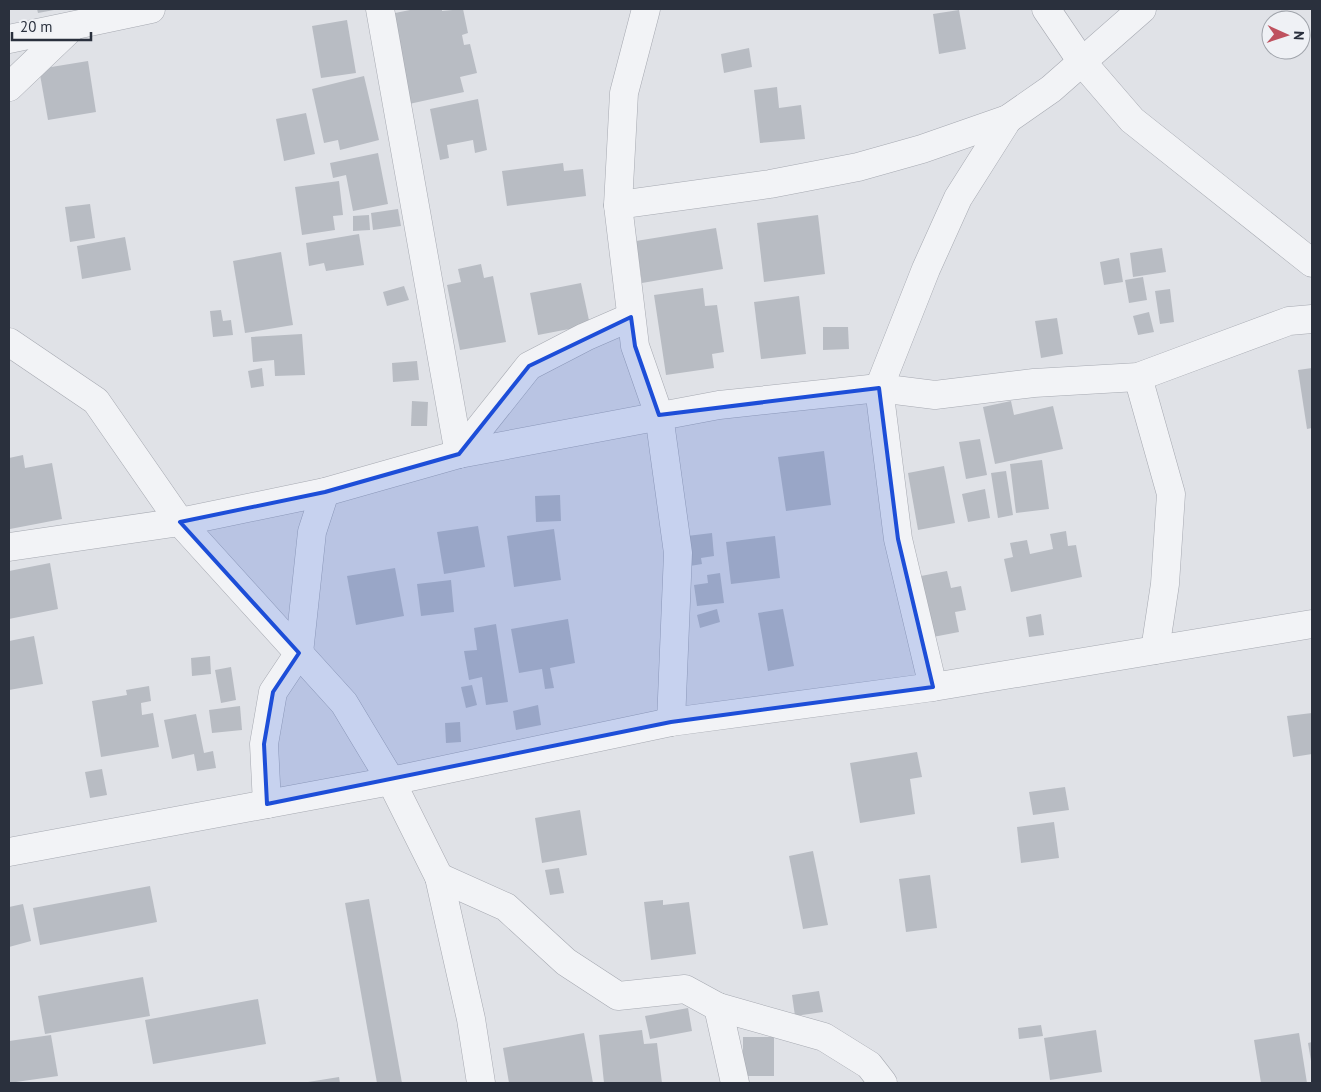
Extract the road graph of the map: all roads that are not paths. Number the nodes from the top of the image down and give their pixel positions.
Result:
1 (152, 9) edge
2 (380, 9) edge
3 (646, 9) edge
4 (1046, 9) edge
5 (1142, 9) edge
6 (73, 26) junction
7 (9, 39) edge
8 (1082, 62) junction
9 (9, 87) edge
10 (1008, 119) junction
11 (618, 205) junction
12 (1312, 263) edge
13 (631, 317) junction
14 (1312, 319) edge
15 (9, 342) edge
16 (1138, 377) junction
17 (879, 388) junction
18 (659, 415) junction
19 (459, 454) junction
20 (325, 492) junction
21 (180, 522) junction
22 (9, 547) edge
23 (1312, 624) edge
24 (1155, 650) junction
25 (299, 653) junction
26 (933, 687) junction
27 (671, 722) junction
28 (391, 782) junction
29 (267, 804) junction
30 (9, 852) edge
31 (439, 877) junction
32 (718, 1007) junction
33 (481, 1083) edge
34 (735, 1083) edge
35 (883, 1083) edge

1 - 6 street
2 - 19 street
3 - 11 street
4 - 8 street
5 - 8 street
6 - 7 street
6 - 9 street
8 - 10 street
8 - 12 street
10 - 11 street
10 - 17 street
11 - 13 street
13 - 18 street
13 - 19 street
14 - 16 street
15 - 21 street
16 - 17 street
16 - 24 street
17 - 18 street
17 - 26 street
18 - 19 street
18 - 27 street
19 - 20 street
20 - 21 street
20 - 25 street
21 - 22 street
21 - 25 street
23 - 24 street
24 - 26 street
25 - 28 street
25 - 29 street
26 - 27 street
27 - 28 street
28 - 29 street
28 - 31 street
29 - 30 street
31 - 32 street
31 - 33 street
32 - 34 street
32 - 35 street

